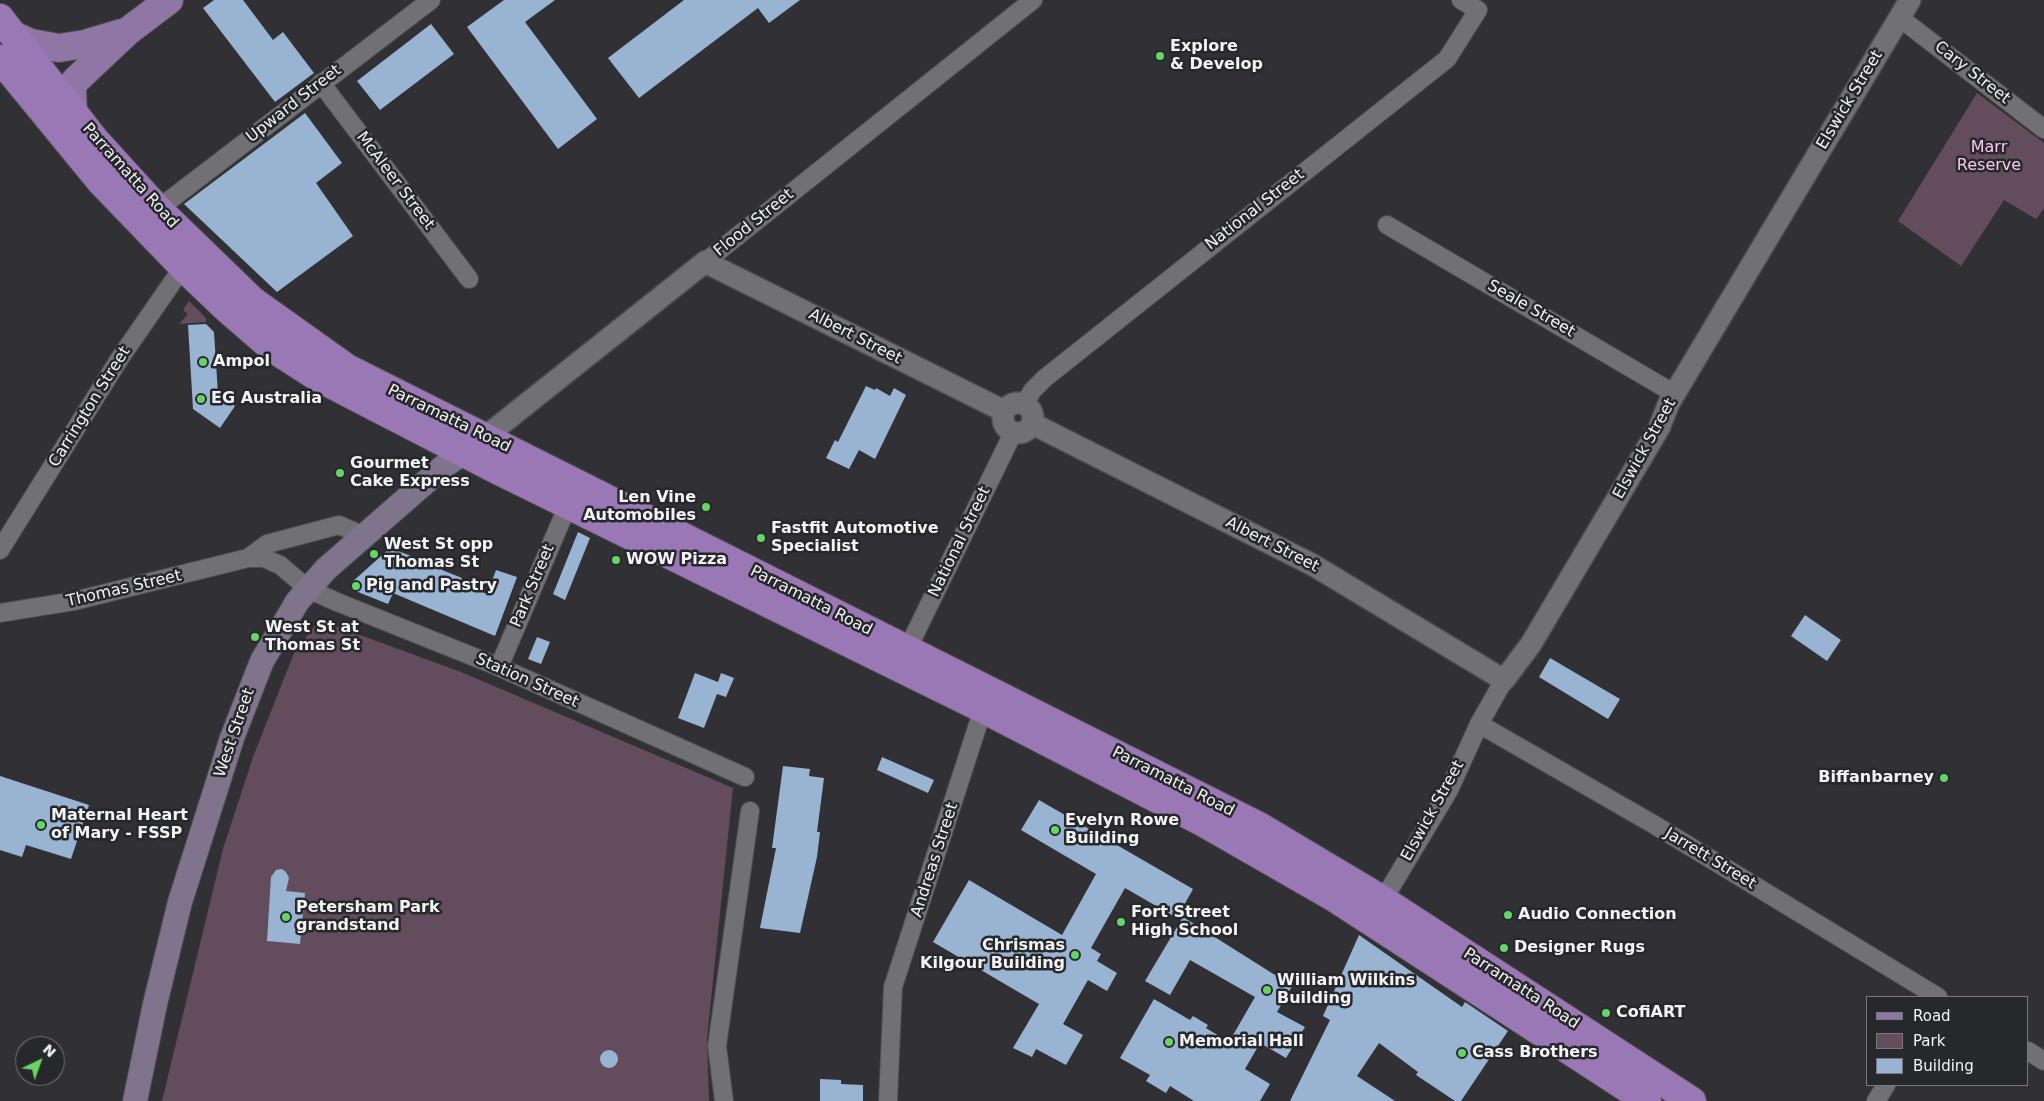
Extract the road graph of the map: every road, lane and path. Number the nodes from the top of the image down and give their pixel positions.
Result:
1 (169, 0) edge
2 (432, 0) edge
3 (1033, 0) edge
4 (1461, 0) edge
5 (1905, 9) edge
6 (7, 27) edge
7 (128, 31) junction
8 (0, 60) edge
9 (321, 83) junction
10 (73, 113) junction
11 (2044, 129) edge
12 (158, 209) junction
13 (1387, 225) dead end
14 (705, 262) junction
15 (183, 267) junction
16 (469, 279) dead end
17 (1675, 394) junction
18 (1025, 404) junction
19 (1004, 411) junction
20 (1033, 424) junction
21 (1013, 433) junction
22 (475, 445) junction
23 (568, 505) junction
24 (364, 536) junction
25 (0, 550) edge
26 (248, 558) junction
27 (308, 588) junction
28 (0, 613) edge
29 (907, 650) junction
30 (499, 667) junction
31 (1504, 680) junction
32 (983, 709) junction
33 (1479, 724) junction
34 (745, 777) dead end
35 (750, 811) dead end
36 (1383, 900) junction
37 (1936, 996) edge
38 (2029, 1052) edge
39 (2044, 1061) edge
40 (1885, 1086) edge
41 (1631, 1097) edge
42 (135, 1101) edge
43 (724, 1101) edge
44 (888, 1101) edge
45 (1692, 1101) edge
46 (1876, 1101) edge

1 - 7 main road
2 - 9 street, Upward Street
3 - 14 street, Flood Street
4 - 18 street, National Street
5 - 11 street, Cary Street
5 - 17 street, Elswick Street
6 - 7 main road
6 - 10 highway, Parramatta Road
7 - 10 main road
8 - 15 highway, Parramatta Road
9 - 12 street, Upward Street
9 - 16 street, McAleer Street
10 - 12 highway, Parramatta Road
12 - 22 highway, Parramatta Road
13 - 17 street, Seale Street
14 - 19 street, Albert Street
14 - 22 street, Flood Street
15 - 22 highway, Parramatta Road
15 - 25 street, Carrington Street
17 - 31 street, Elswick Street
18 - 19 street
18 - 20 street
19 - 21 street
20 - 21 street
20 - 31 street, Albert Street
21 - 29 street, National Street
22 - 23 highway, Parramatta Road
22 - 24 main road, West Street
22 - 29 highway, Parramatta Road
23 - 30 street, Park Street
23 - 32 highway, Parramatta Road
24 - 26 street, Thomas Street
24 - 27 main road, West Street
26 - 27 street, Thomas Street
26 - 28 street, Thomas Street
27 - 30 street, Station Street
27 - 42 main road, West Street
29 - 36 highway, Parramatta Road
30 - 34 street, Station Street
31 - 33 street, Elswick Street
32 - 41 highway, Parramatta Road
32 - 44 street, Andreas Street
33 - 36 street, Elswick Street
33 - 37 street, Jarrett Street
35 - 43 street
36 - 45 highway, Parramatta Road
38 - 39 street
40 - 46 street

